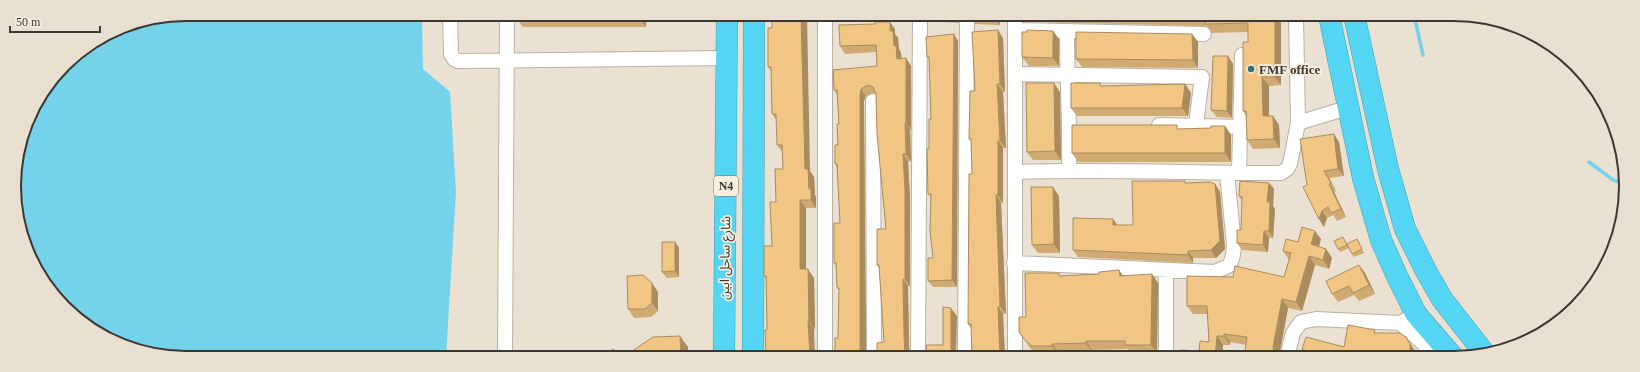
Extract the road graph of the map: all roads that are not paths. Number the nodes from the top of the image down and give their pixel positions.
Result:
1 (450, 21) edge
2 (507, 21) edge
3 (727, 21) edge
4 (754, 21) edge
5 (825, 21) edge
6 (920, 21) edge
7 (967, 21) edge
8 (1015, 21) edge
9 (1296, 21) edge
10 (1330, 21) edge
11 (1355, 21) edge
12 (1015, 30) junction
13 (1067, 31) junction
14 (1204, 34) dead end
15 (1242, 55) edge
16 (727, 58) junction
17 (507, 60) junction
18 (1016, 74) junction
19 (1067, 75) junction
20 (873, 101) dead end
21 (1347, 108) junction
22 (1298, 123) junction
23 (1070, 125) junction
24 (1086, 125) edge
25 (1149, 125) edge
26 (1196, 125) junction
27 (1240, 127) junction
28 (1069, 170) junction
29 (1015, 172) junction
30 (1233, 173) junction
31 (1014, 263) junction
32 (1166, 271) junction
33 (1408, 319) junction
34 (1481, 349) edge
35 (505, 351) edge
36 (724, 351) edge
37 (753, 351) edge
38 (826, 351) edge
39 (874, 351) edge
40 (918, 351) edge
41 (965, 351) edge
42 (1015, 351) edge
43 (1166, 351) edge
44 (1288, 351) edge
45 (1428, 351) edge
46 (1446, 351) edge

1 - 17 street
2 - 17 street
3 - 16 highway, شارع ساحل ابين / N4
4 - 37 highway, N4
5 - 38 street
6 - 40 street
7 - 41 street
8 - 12 street
9 - 22 street
10 - 21 highway
11 - 34 highway
12 - 13 street
12 - 18 street
13 - 14 street
13 - 19 street
15 - 27 street
16 - 17 street
16 - 36 highway, شارع ساحل ابين / N4
17 - 35 street
18 - 19 street
18 - 29 street
19 - 23 street
19 - 26 street
20 - 39 street
21 - 22 street
21 - 33 highway
22 - 30 street
23 - 24 street
23 - 28 street
25 - 26 street
26 - 27 street
27 - 30 street
28 - 29 street
28 - 30 street
29 - 31 street
30 - 32 street
31 - 32 street
31 - 42 street
32 - 43 street
33 - 44 street
33 - 45 street
33 - 46 highway

